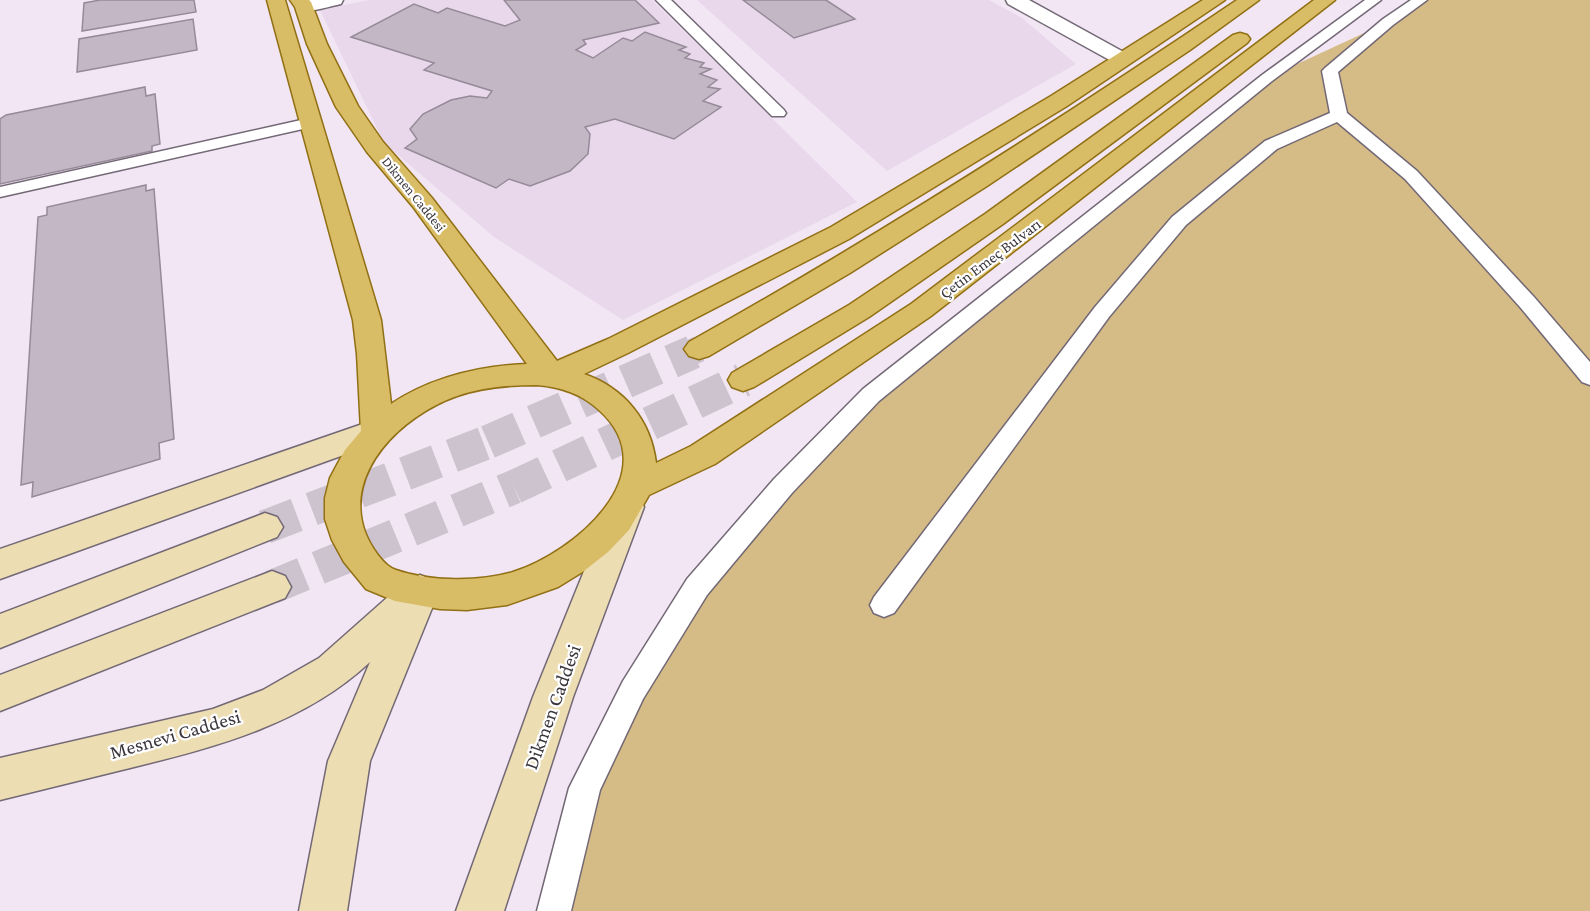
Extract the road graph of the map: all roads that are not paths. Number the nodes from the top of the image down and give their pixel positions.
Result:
1 (334, 0) edge
2 (663, 0) edge
3 (1015, 0) edge
4 (1216, 0) edge
5 (1250, 0) edge
6 (1295, 0) edge
7 (1326, 0) edge
8 (1374, 0) edge
9 (1420, 0) edge
10 (290, 4) edge
11 (1122, 59) junction
12 (778, 113) dead end
13 (1339, 115) junction
14 (310, 123) junction
15 (0, 192) edge
16 (699, 349) tunnel mouth
17 (552, 376) junction
18 (1590, 377) edge
19 (743, 380) tunnel mouth
20 (377, 431) junction
21 (632, 496) junction
22 (265, 527) tunnel mouth
23 (0, 564) edge
24 (272, 588) tunnel mouth
25 (420, 591) junction
26 (884, 605) dead end
27 (0, 631) edge
28 (0, 693) edge
29 (0, 779) edge
30 (323, 911) edge
31 (480, 911) edge
32 (554, 911) edge

1 - 10 street
2 - 12 lane
3 - 11 street
4 - 11 main road
5 - 16 main road
6 - 19 main road, Çetin Emeç Bulvarı
7 - 21 main road, Çetin Emeç Bulvarı
8 - 32 lane
9 - 13 lane
10 - 14 main road
10 - 17 main road, Dikmen Caddesi
11 - 17 main road
13 - 18 lane
13 - 26 lane
14 - 15 lane
14 - 20 main road
17 - 20 main road, Dikmen Caddesi
17 - 21 main road, Dikmen Caddesi
20 - 23 main road
20 - 25 main road, Dikmen Caddesi
21 - 25 main road, Dikmen Caddesi
21 - 31 main road, Dikmen Caddesi
22 - 27 main road
24 - 28 main road
25 - 29 main road, Mesnevi Caddesi
25 - 30 main road

